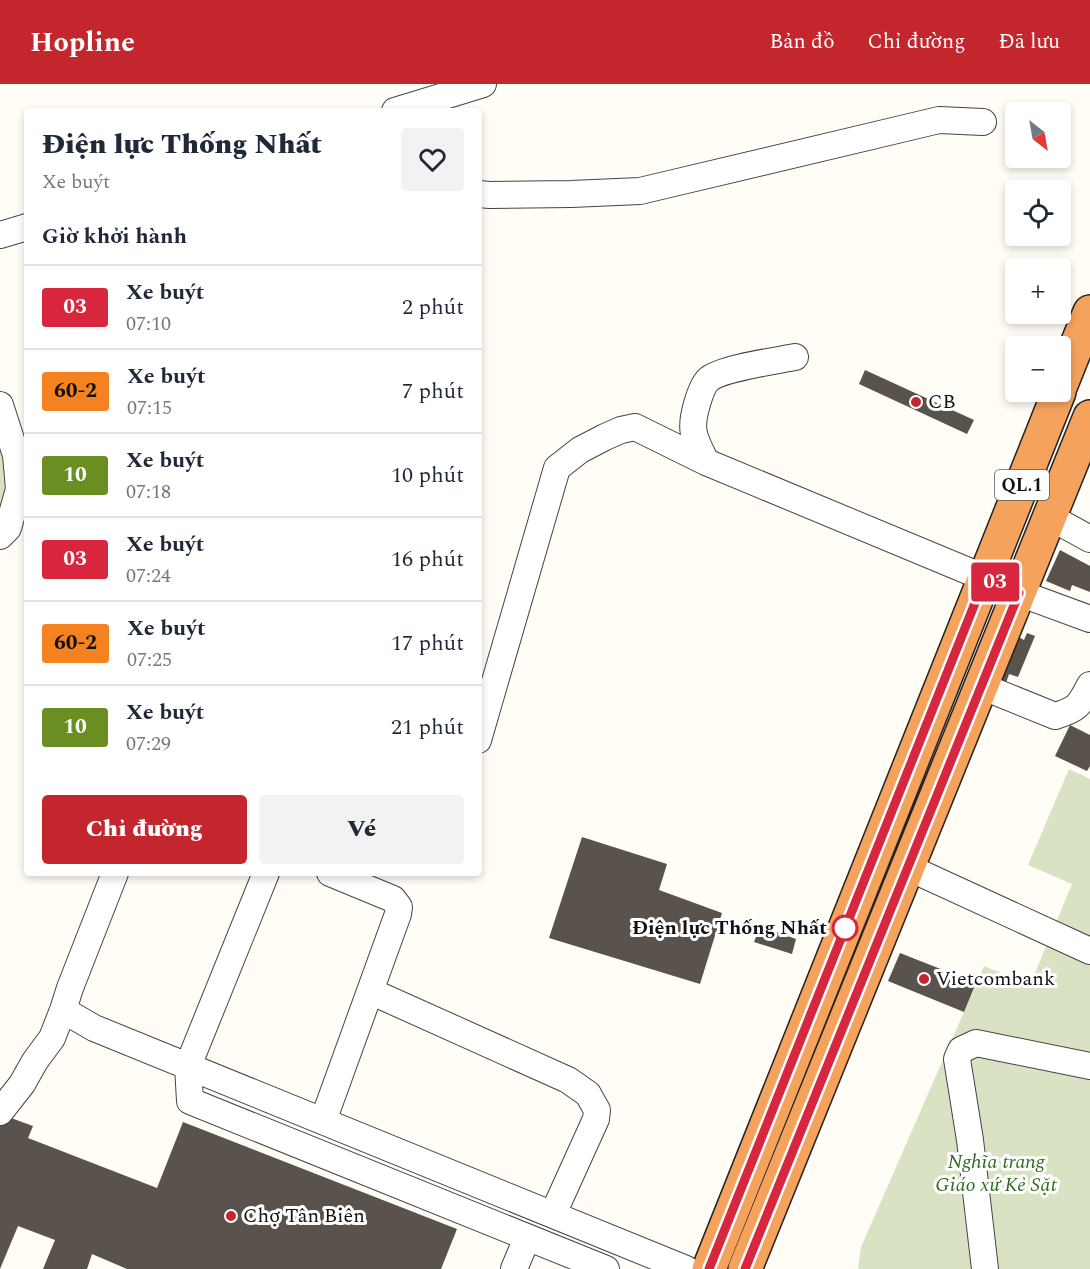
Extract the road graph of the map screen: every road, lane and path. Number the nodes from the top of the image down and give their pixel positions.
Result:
1 (483, 84) edge
2 (410, 103) edge
3 (983, 122) dead end
4 (482, 194) edge
5 (24, 228) edge
6 (0, 235) edge
7 (1090, 312) edge
8 (795, 357) dead end
9 (1071, 360) edge
10 (1055, 402) edge
11 (0, 405) edge
12 (1090, 417) edge
13 (706, 462) junction
14 (1016, 500) junction
15 (1050, 517) junction
16 (0, 536) edge
17 (1090, 539) edge
18 (985, 578) junction
19 (1019, 593) junction
20 (1090, 619) edge
21 (1090, 685) edge
22 (981, 686) junction
23 (482, 726) edge
24 (907, 867) junction
25 (114, 876) edge
26 (265, 876) edge
27 (337, 876) edge
28 (1090, 951) edge
29 (370, 991) junction
30 (63, 1010) junction
31 (188, 1066) junction
32 (1090, 1066) edge
33 (0, 1112) edge
34 (323, 1121) junction
35 (553, 1214) junction
36 (527, 1238) junction
37 (514, 1269) edge
38 (606, 1269) edge
39 (686, 1269) edge
40 (709, 1269) edge
41 (745, 1269) edge
42 (984, 1269) edge

1 - 2 street
3 - 4 street
5 - 6 street
7 - 9 highway
8 - 13 street
10 - 14 highway, QL.1
11 - 16 street
12 - 15 highway, QL.1
13 - 18 street
13 - 23 street
14 - 15 highway
14 - 18 highway, QL.1
15 - 17 street
15 - 19 highway, QL.1
18 - 19 highway
18 - 40 highway, QL.1
19 - 20 street
19 - 22 highway, QL.1
21 - 22 street
22 - 24 highway, QL.1
24 - 28 street
24 - 41 highway, QL.1
25 - 30 street
26 - 31 street
27 - 29 street
29 - 34 street
29 - 35 street
30 - 31 street
30 - 33 street
31 - 34 street
31 - 36 street
32 - 42 street
34 - 35 street
35 - 39 street
36 - 37 street
36 - 38 street

